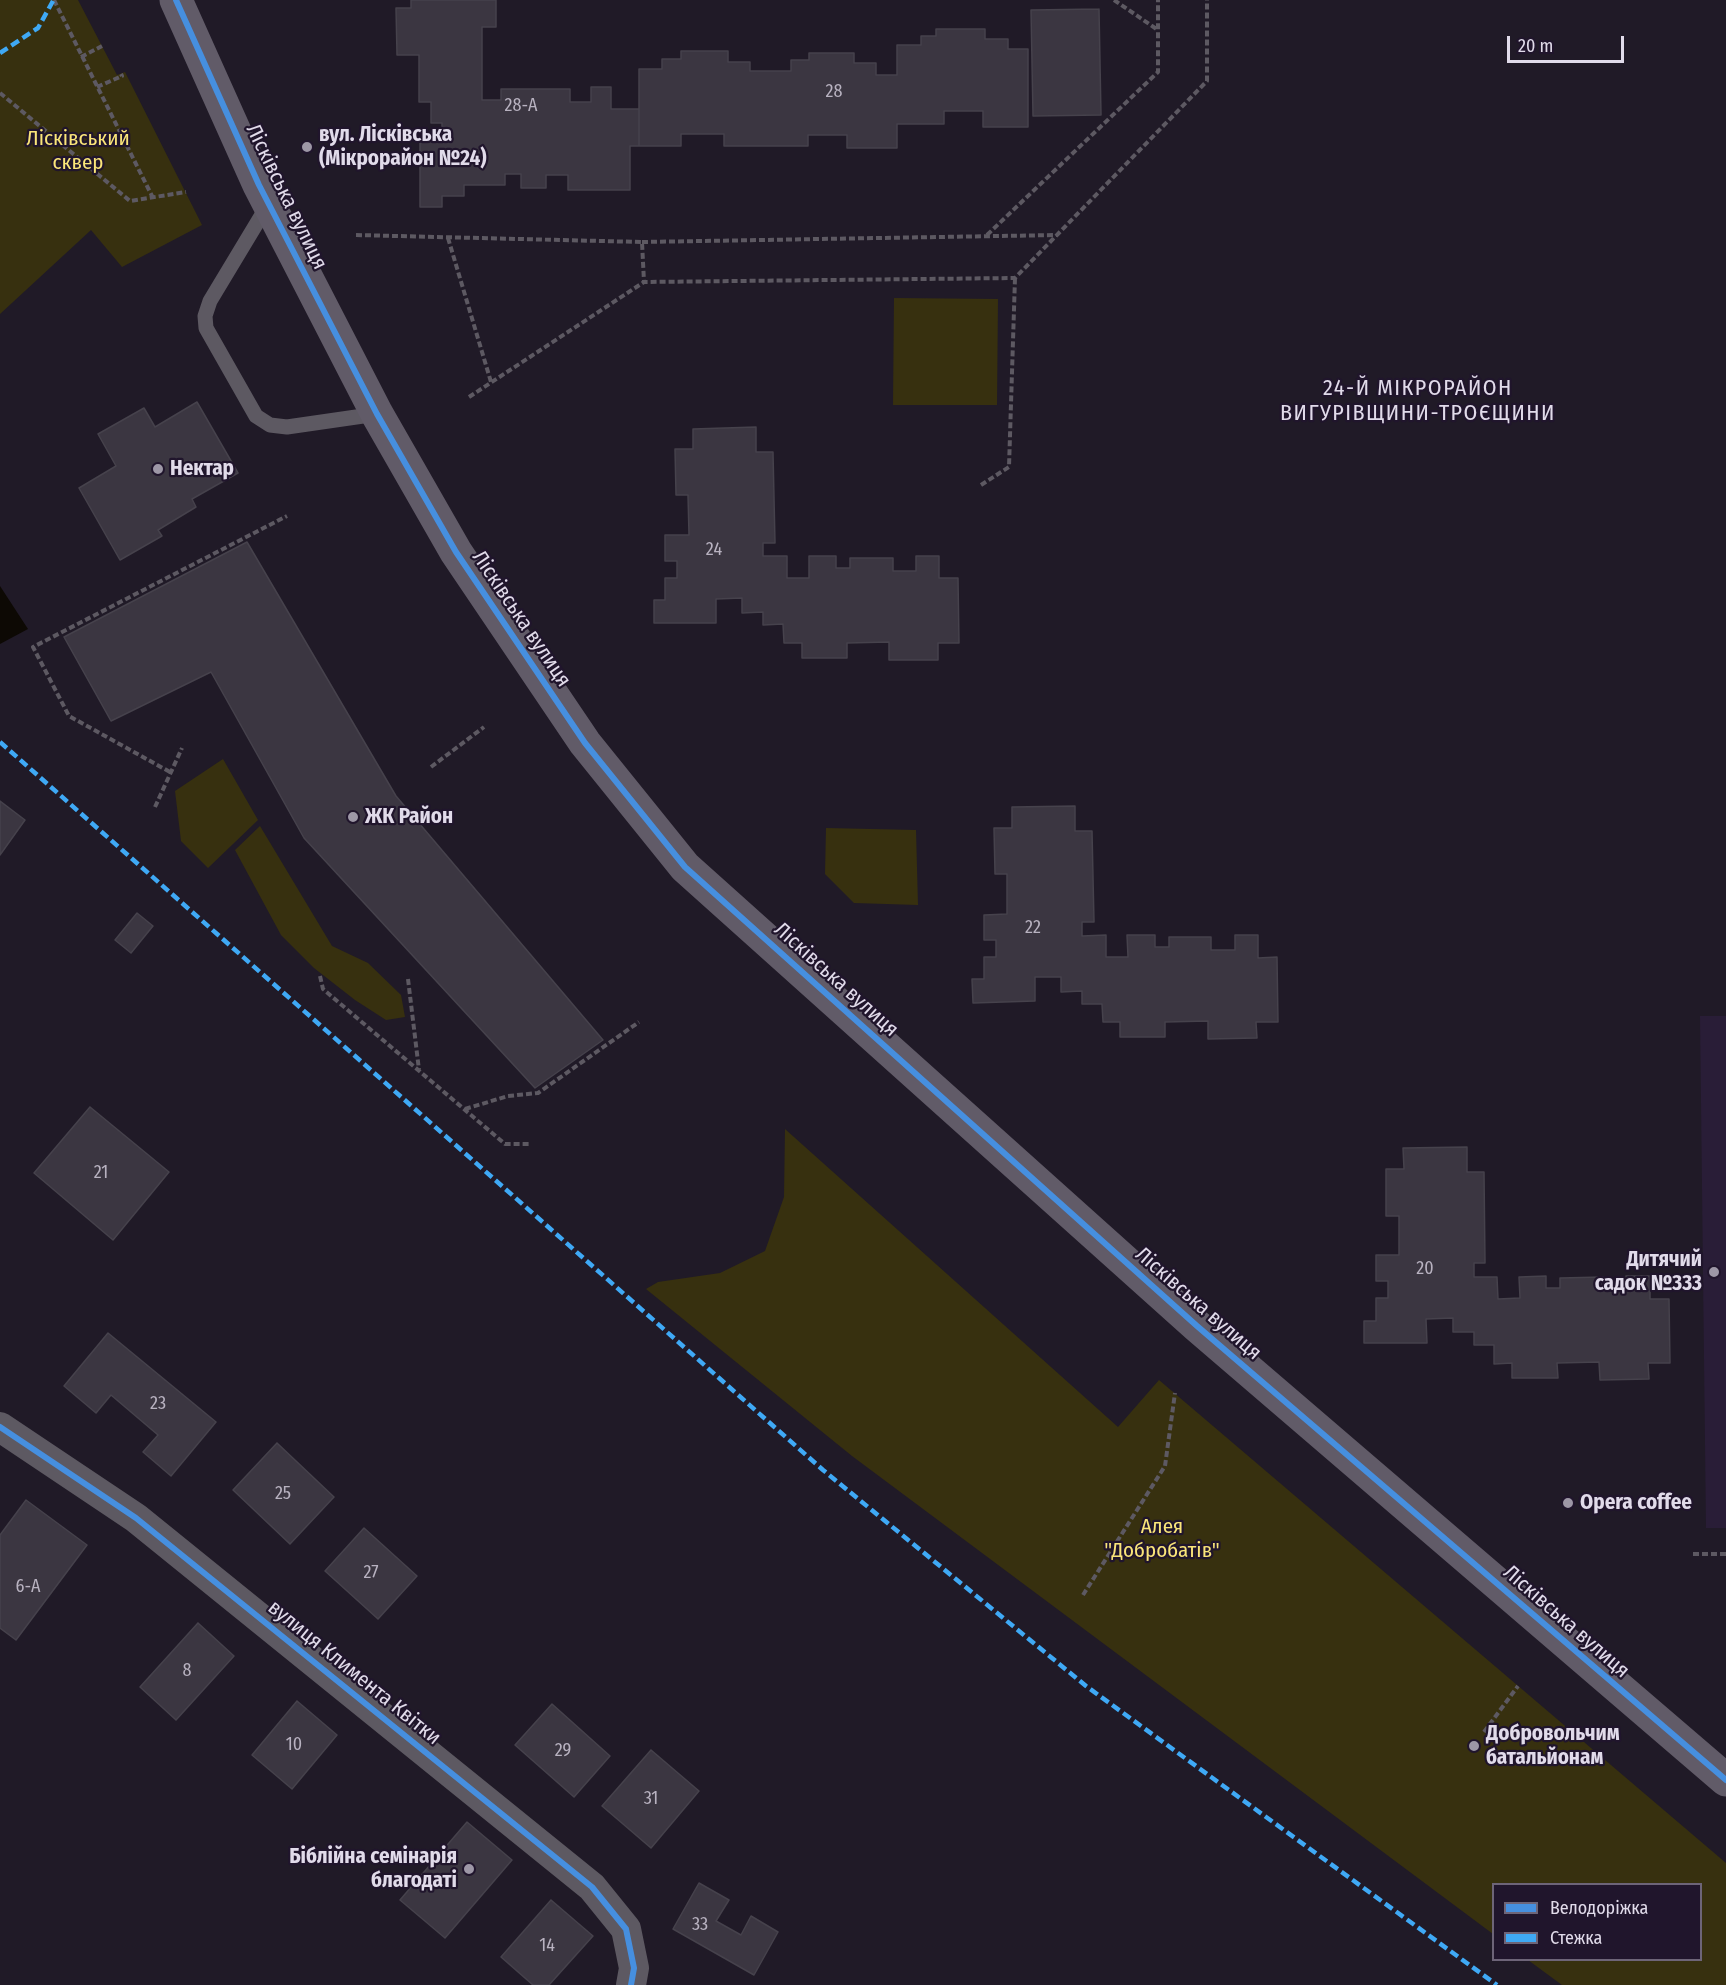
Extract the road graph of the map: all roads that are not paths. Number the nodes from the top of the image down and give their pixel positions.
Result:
1 (176, 0) edge
2 (269, 203) junction
3 (377, 414) junction
4 (0, 1427) edge
5 (1726, 1780) edge
6 (631, 1985) edge

1 - 2 street, Лісківська вулиця
2 - 3 street, Лісківська вулиця
2 - 3 lane
3 - 5 street, Лісківська вулиця
4 - 6 street, вулиця Климента Квітки

